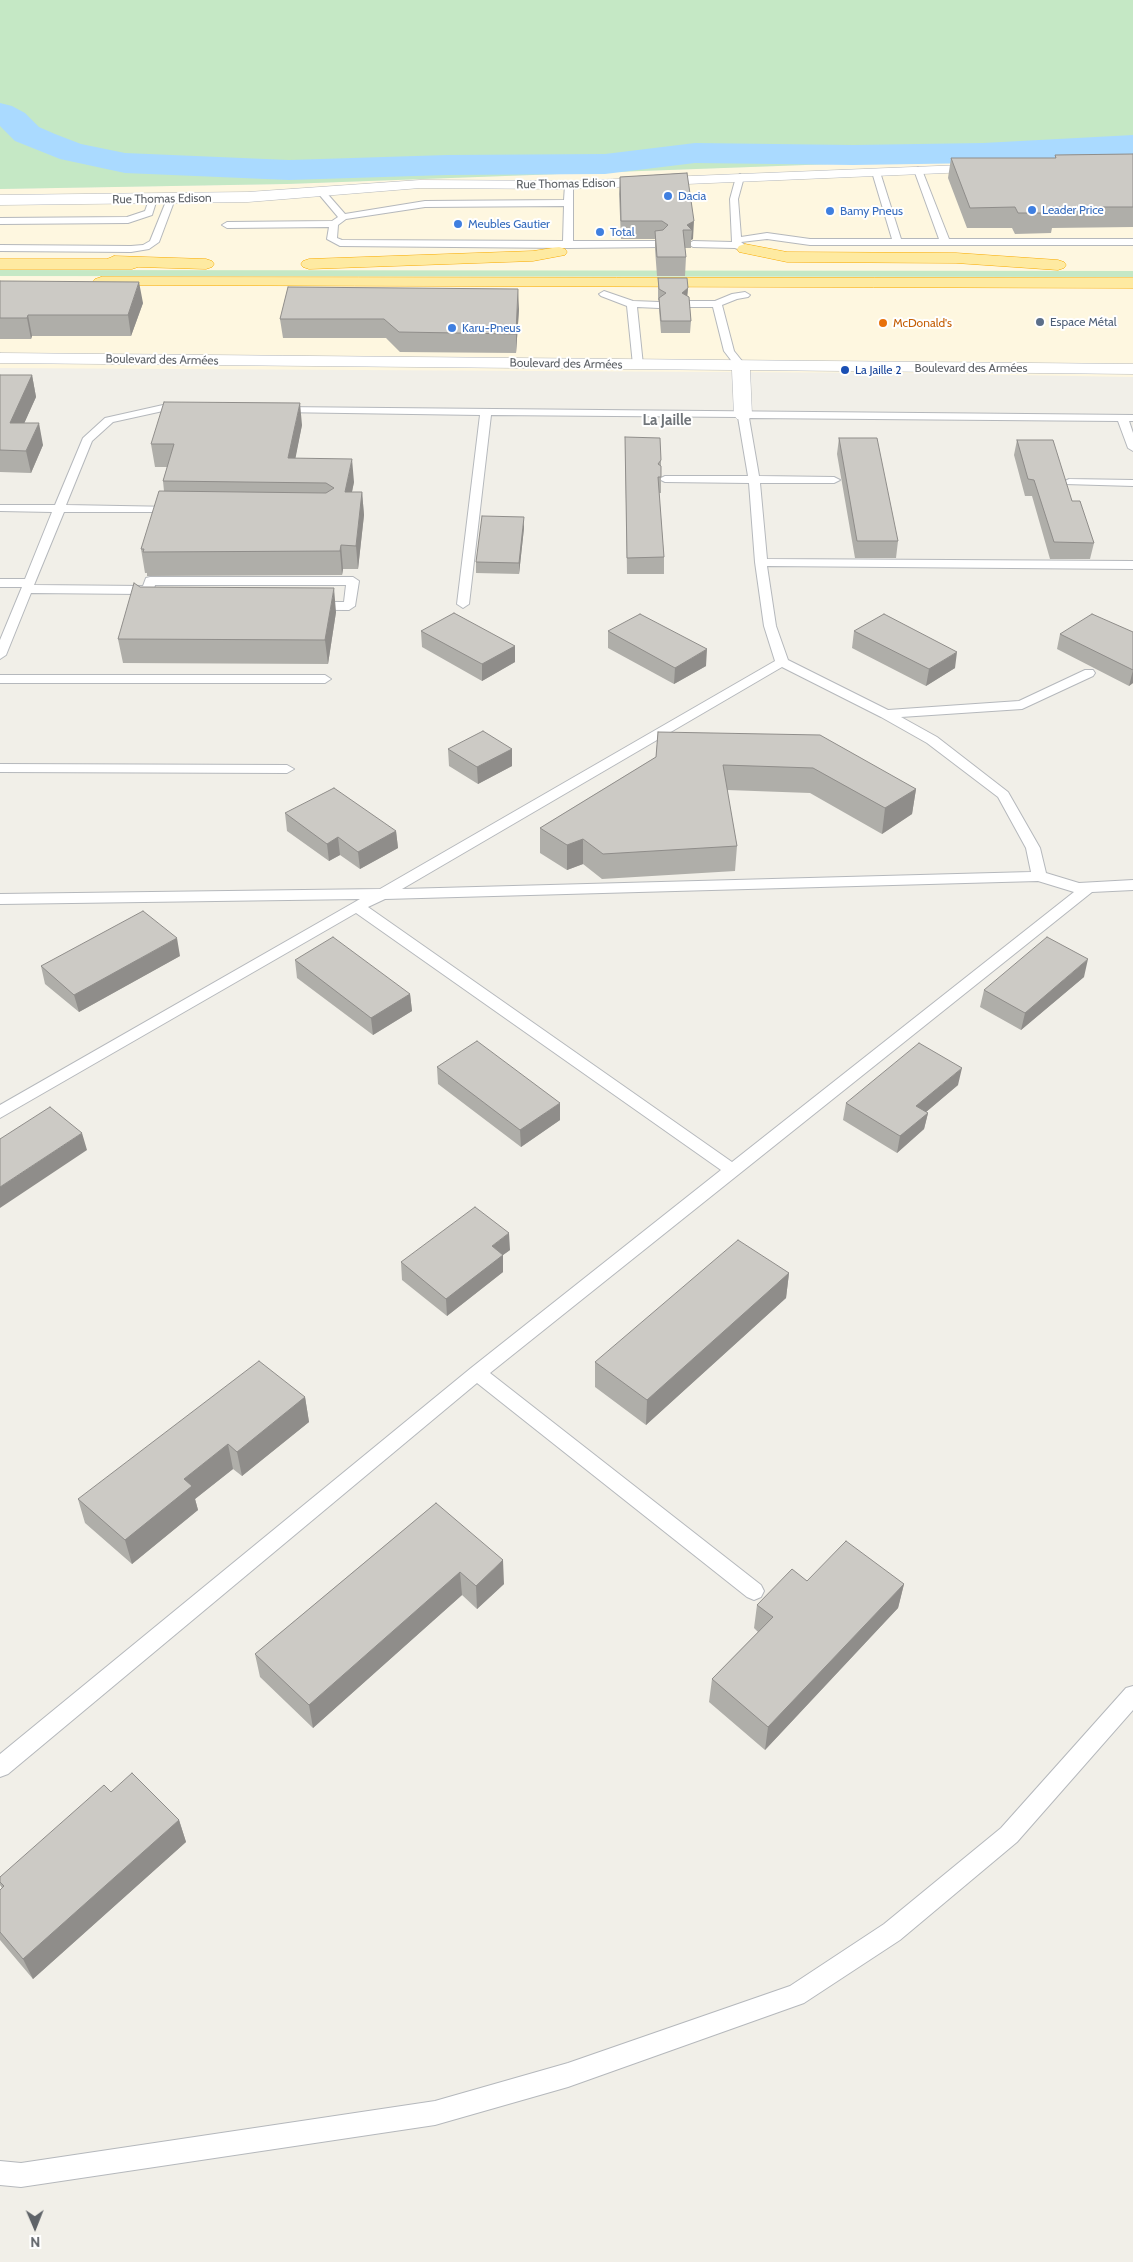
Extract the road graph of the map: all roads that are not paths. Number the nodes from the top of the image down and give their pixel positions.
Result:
1 (1006, 167) edge
2 (918, 170) junction
3 (876, 172) junction
4 (740, 177) junction
5 (569, 185) junction
6 (321, 192) junction
7 (171, 199) junction
8 (0, 200) edge
9 (568, 203) junction
10 (151, 206) junction
11 (343, 217) junction
12 (0, 221) edge
13 (334, 224) junction
14 (227, 225) dead end
15 (1, 236) edge
16 (897, 242) junction
17 (945, 242) junction
18 (1133, 242) edge
19 (661, 244) edge
20 (694, 244) edge
21 (0, 248) edge
22 (118, 249) junction
23 (741, 250) junction
24 (564, 254) junction
25 (0, 258) edge
26 (0, 264) edge
27 (295, 264) dead end
28 (1069, 266) dead end
29 (930, 281) junction
30 (84, 282) edge
31 (302, 282) junction
32 (1133, 282) edge
33 (604, 294) joint
34 (745, 295) joint
35 (632, 304) junction
36 (688, 304) edge
37 (717, 304) junction
38 (659, 305) edge
39 (0, 358) edge
40 (638, 365) junction
41 (741, 366) junction
42 (1133, 369) edge
43 (193, 409) edge
44 (271, 410) edge
45 (486, 412) junction
46 (743, 415) junction
47 (1127, 418) edge
48 (1133, 448) edge
49 (665, 479) dead end
50 (754, 480) junction
51 (834, 480) dead end
52 (1068, 482) edge
53 (1133, 483) edge
54 (0, 508) edge
55 (60, 508) junction
56 (189, 510) edge
57 (761, 562) junction
58 (1133, 565) edge
59 (0, 583) edge
60 (28, 586) junction
61 (148, 590) junction
62 (463, 604) dead end
63 (0, 655) edge
64 (782, 662) junction
65 (1089, 673) dead end
66 (325, 678) dead end
67 (0, 679) edge
68 (886, 714) junction
69 (0, 768) edge
70 (287, 769) dead end
71 (1039, 876) junction
72 (1133, 885) edge
73 (1088, 888) junction
74 (383, 894) junction
75 (0, 899) edge
76 (357, 906) junction
77 (0, 1112) edge
78 (732, 1170) junction
79 (478, 1373) junction
80 (754, 1591) dead end
81 (1133, 1695) edge
82 (0, 1767) edge
83 (0, 2173) edge

1 - 2 street, Rue Thomas Edison
2 - 3 street, Rue Thomas Edison
2 - 17 lane
3 - 4 street, Rue Thomas Edison
3 - 16 lane
4 - 5 street, Rue Thomas Edison
4 - 23 lane
5 - 6 street, Rue Thomas Edison
5 - 9 lane
6 - 7 street, Rue Thomas Edison
6 - 11 lane
7 - 10 street, Rue Thomas Edison
7 - 22 lane
8 - 10 street, Rue Thomas Edison
9 - 11 lane
9 - 24 lane
10 - 12 lane
10 - 15 lane
11 - 13 lane
13 - 14 lane
13 - 24 lane
15 - 22 lane
16 - 17 lane
16 - 23 lane
17 - 18 lane
19 - 24 lane
20 - 23 lane
21 - 22 lane
23 - 28 highway
24 - 27 highway
25 - 26 highway
29 - 31 highway
29 - 32 highway
29 - 34 highway
30 - 31 highway
31 - 33 highway
33 - 35 lane
34 - 37 lane
35 - 38 lane
35 - 40 lane
36 - 37 lane
37 - 41 lane
39 - 40 street, Boulevard des Armées
40 - 41 street, Boulevard des Armées
41 - 42 street, Boulevard des Armées
41 - 46 street
43 - 55 lane
44 - 45 lane
45 - 46 lane
45 - 62 lane
46 - 47 lane
46 - 50 lane
47 - 48 lane
49 - 50 lane
50 - 51 lane
50 - 57 lane
52 - 53 lane
54 - 55 lane
55 - 56 lane
55 - 60 lane
57 - 58 lane
57 - 64 lane
59 - 60 lane
60 - 61 lane
60 - 63 lane
61 - 61 lane
64 - 68 lane
64 - 74 lane
65 - 68 lane
66 - 67 lane
68 - 71 lane
69 - 70 lane
71 - 73 lane
71 - 74 lane
72 - 73 lane
73 - 78 lane
74 - 75 lane
74 - 76 lane
76 - 77 lane
76 - 78 lane
78 - 79 lane
79 - 80 lane
79 - 82 lane
81 - 83 lane

